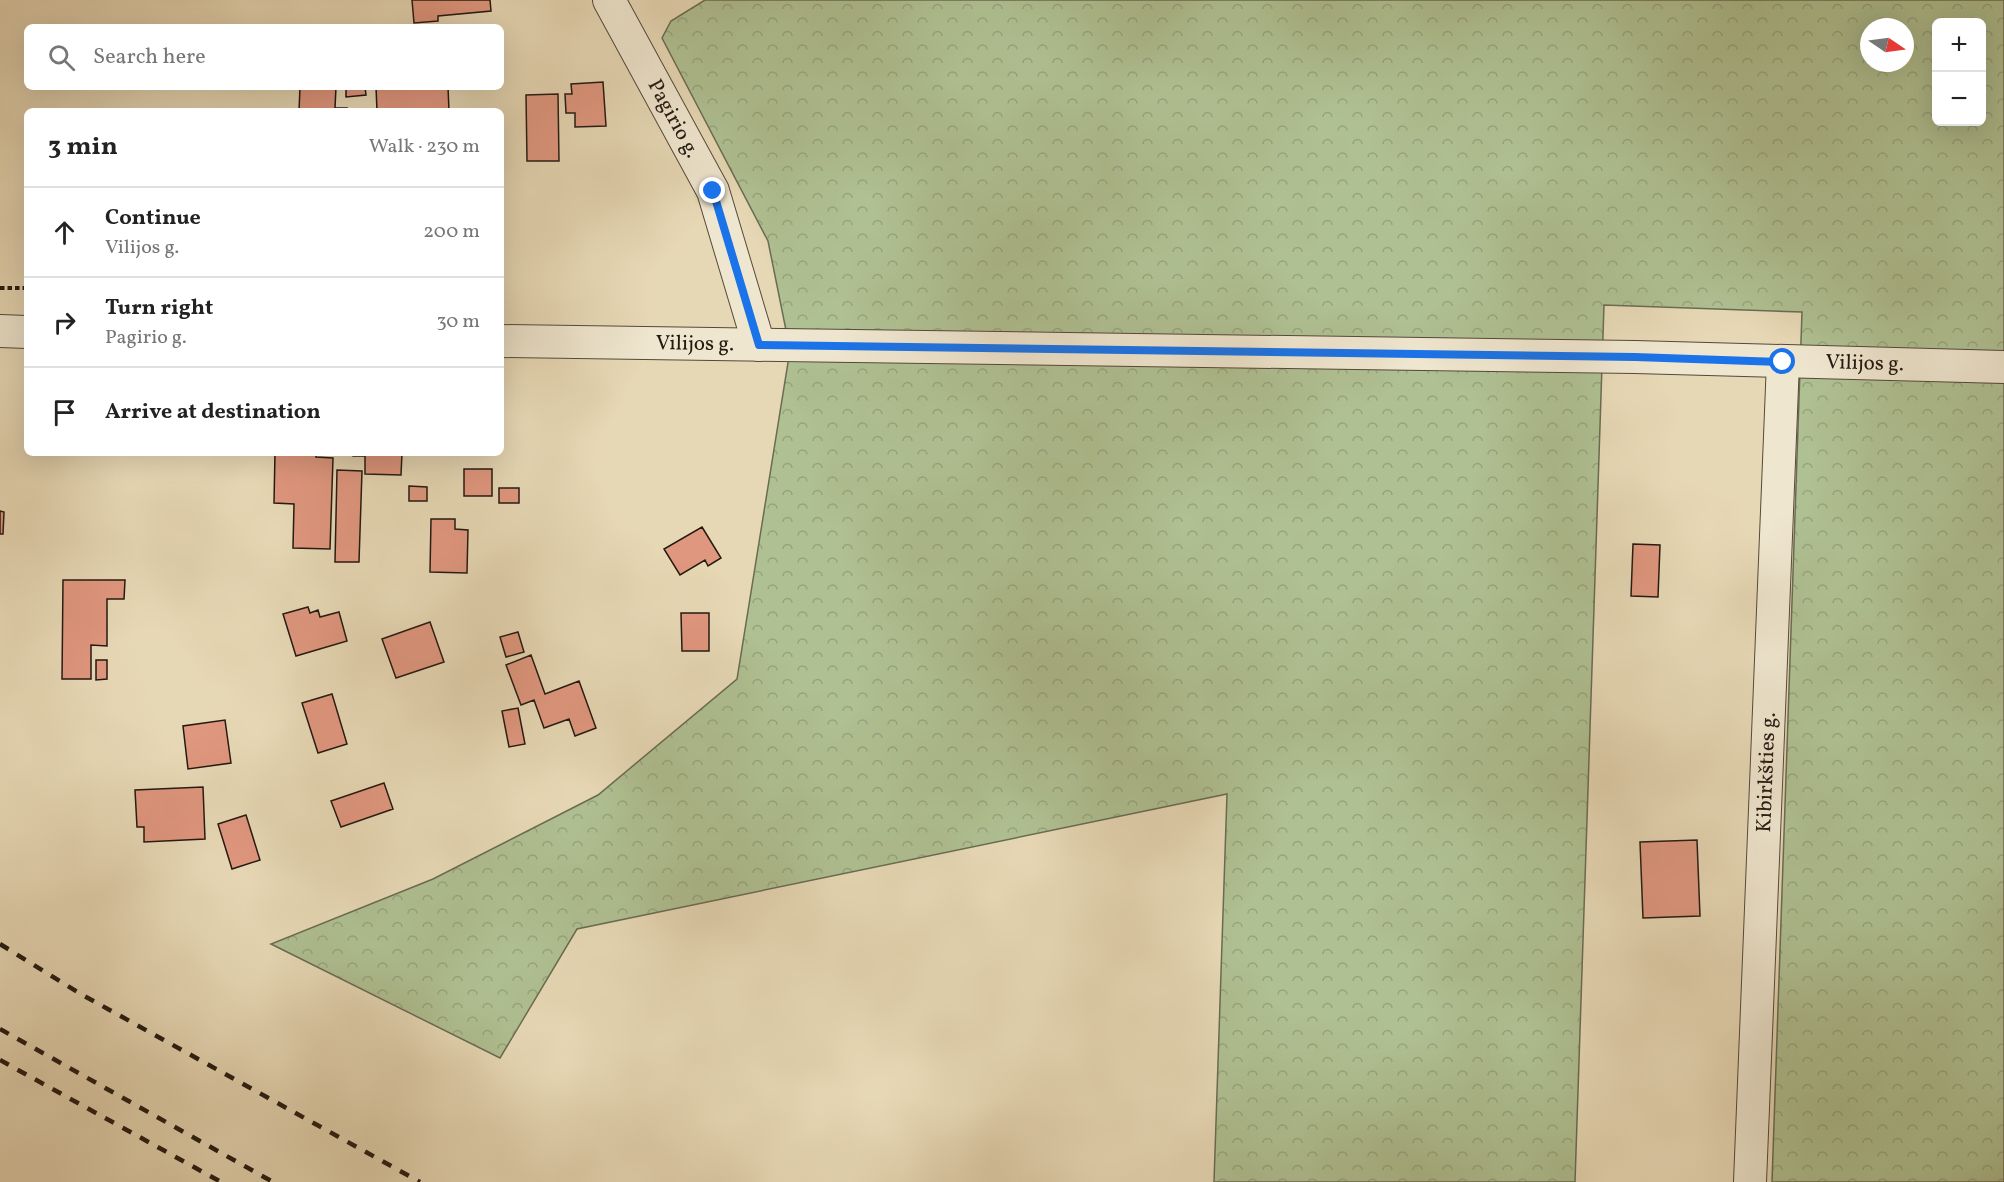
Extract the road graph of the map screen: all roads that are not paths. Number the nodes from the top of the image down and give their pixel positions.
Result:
1 (609, 0) edge
2 (0, 331) edge
3 (24, 332) edge
4 (504, 341) edge
5 (759, 345) junction
6 (1783, 362) junction
7 (2004, 368) edge
8 (1750, 1182) edge

1 - 5 street, Pagirio g.
2 - 3 street
4 - 5 street, Vilijos g.
5 - 6 street, Vilijos g.
6 - 7 street, Vilijos g.
6 - 8 street, Kibirkšties g.

